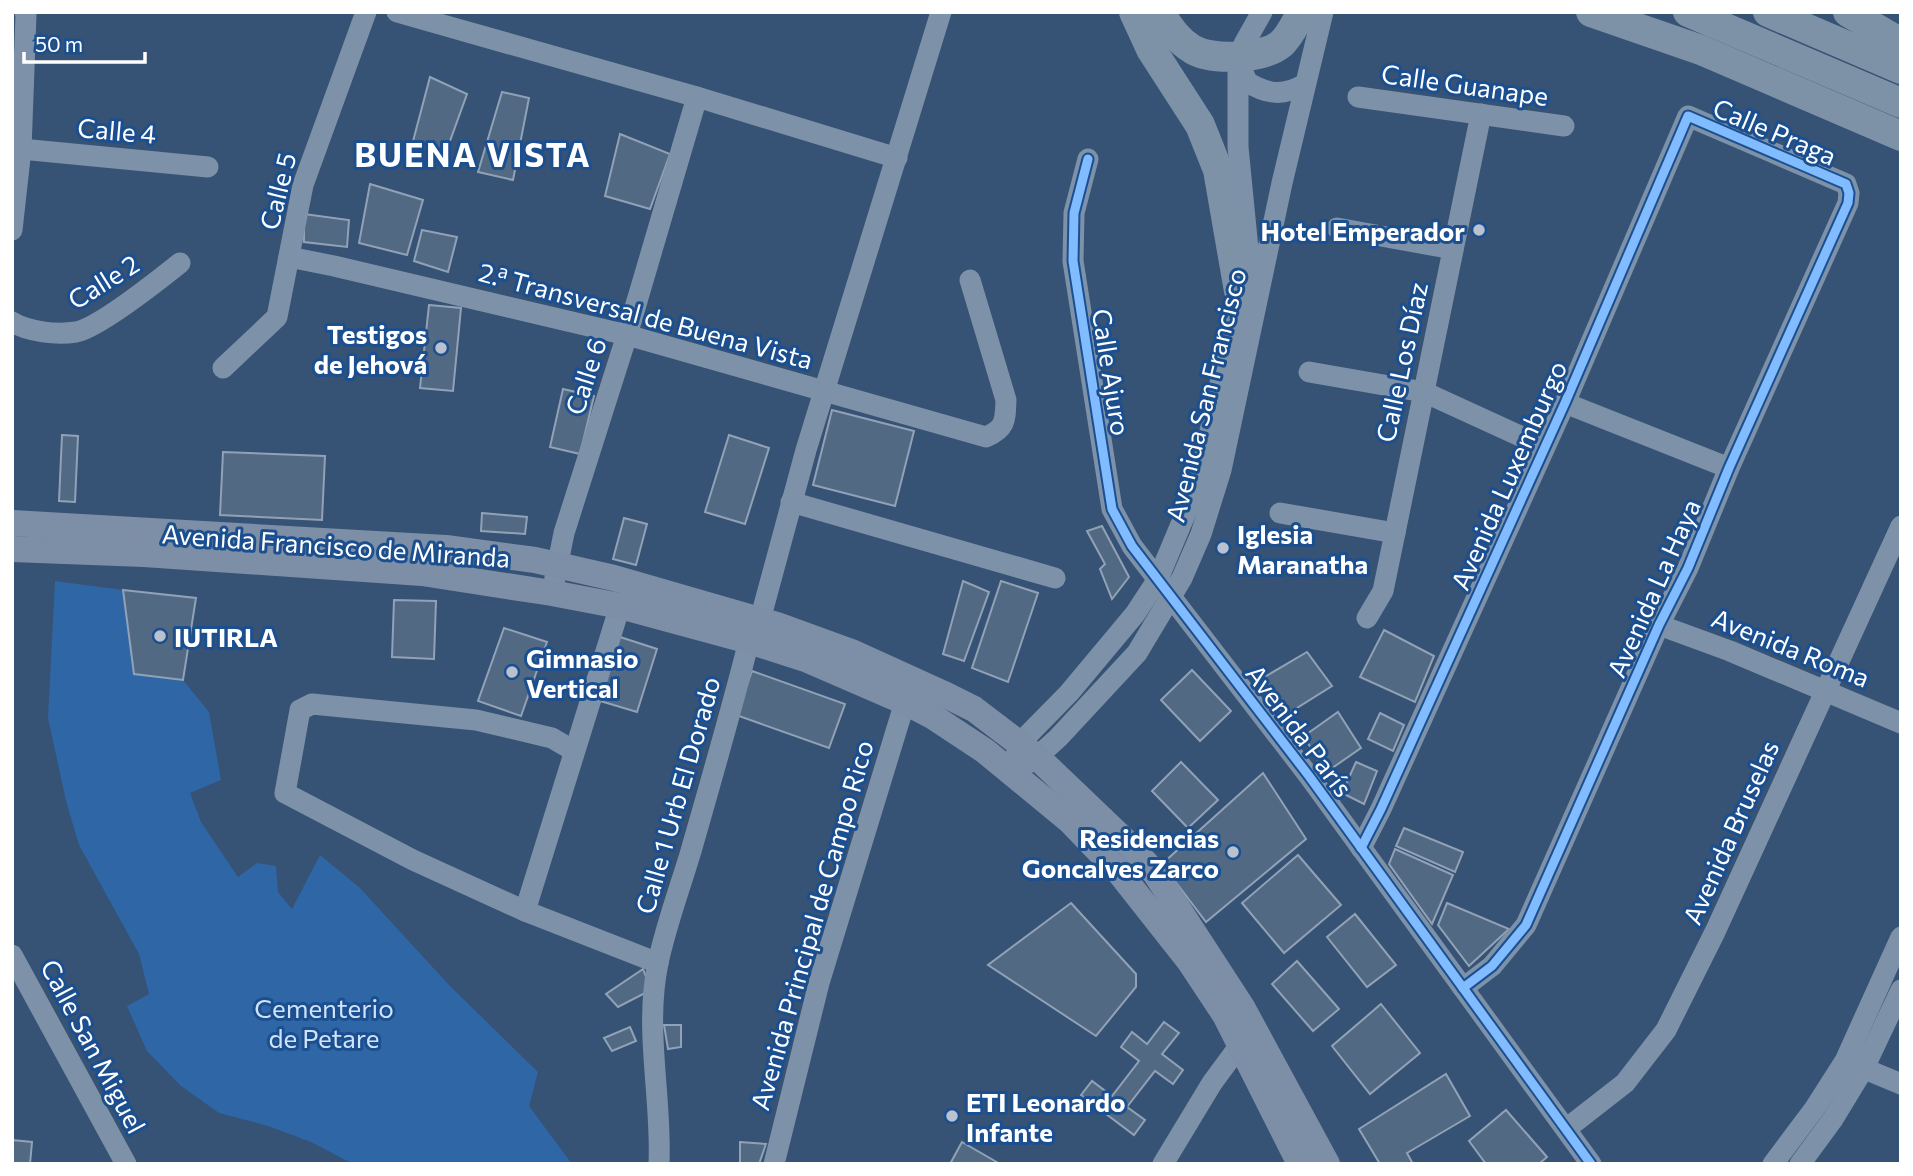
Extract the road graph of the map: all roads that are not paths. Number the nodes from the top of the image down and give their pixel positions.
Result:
1 (24, 12) edge
2 (366, 12) edge
3 (397, 12) edge
4 (941, 12) edge
5 (1135, 12) edge
6 (1160, 12) edge
7 (1262, 12) edge
8 (1591, 12) edge
9 (1688, 12) edge
10 (1768, 12) edge
11 (1848, 12) edge
12 (1313, 16) edge
13 (446, 19) edge
14 (1901, 43) edge
15 (1238, 60) junction
16 (1901, 69) edge
17 (1305, 84) junction
18 (697, 97) junction
19 (1359, 97) dead end
20 (1901, 103) edge
21 (1481, 114) junction
22 (1688, 116) joint
23 (1564, 126) dead end
24 (1901, 136) edge
25 (20, 149) junction
26 (897, 158) junction
27 (1088, 159) dead end
28 (208, 167) dead end
29 (1846, 184) joint
30 (1337, 228) dead end
31 (12, 230) edge
32 (1454, 249) junction
33 (289, 257) junction
34 (180, 263) dead end
35 (970, 279) dead end
36 (1238, 291) junction
37 (12, 322) edge
38 (627, 335) junction
39 (223, 368) dead end
40 (1309, 372) dead end
41 (824, 390) junction
42 (1424, 393) junction
43 (1565, 403) junction
44 (1544, 447) junction
45 (1729, 468) junction
46 (791, 502) junction
47 (1280, 513) dead end
48 (12, 523) edge
49 (1901, 526) edge
50 (1395, 533) junction
51 (12, 549) edge
52 (557, 566) junction
53 (1055, 578) dead end
54 (1164, 587) junction
55 (552, 593) junction
56 (620, 606) junction
57 (1367, 618) dead end
58 (1659, 625) junction
59 (755, 631) junction
60 (1824, 691) junction
61 (905, 702) junction
62 (1901, 723) edge
63 (1029, 750) junction
64 (575, 751) junction
65 (1011, 774) junction
66 (1361, 848) junction
67 (525, 911) junction
68 (1901, 937) edge
69 (12, 955) edge
70 (658, 963) junction
71 (1463, 988) junction
72 (1901, 990) edge
73 (1240, 1045) junction
74 (1854, 1064) junction
75 (1901, 1084) edge
76 (1566, 1129) junction
77 (127, 1164) edge
78 (659, 1164) edge
79 (774, 1164) edge
80 (1163, 1164) edge
81 (1300, 1164) edge
82 (1327, 1164) edge
83 (1591, 1164) edge
84 (1773, 1164) edge
85 (1800, 1164) edge

1 - 25 street
2 - 33 street, Calle 5
3 - 13 street
4 - 26 street, Calle 1 Urb El Dorado
5 - 36 highway
6 - 12 highway
7 - 15 street, Avenida San Francisco
8 - 24 highway
9 - 20 highway
10 - 16 highway
11 - 14 highway
12 - 17 street, Avenida San Francisco
13 - 18 street
15 - 17 street
15 - 36 street, Avenida San Francisco
17 - 54 street, Avenida San Francisco
18 - 26 street
18 - 38 street, Calle 6
19 - 21 street, Calle Guanape
21 - 23 street, Calle Guanape
21 - 32 street, Calle Los Díaz
22 - 29 street, Calle Praga
22 - 43 street, Avenida Luxemburgo
25 - 28 street, Calle 4
25 - 31 street
26 - 41 street, Calle 1 Urb El Dorado
27 - 54 street, Calle Ajuro
29 - 45 street, Avenida La Haya
30 - 32 street
32 - 42 street, Calle Los Díaz
33 - 38 street, 2.ª Transversal de Buena Vista
33 - 39 street, Calle 5
34 - 37 street, Calle 2
35 - 41 street, 2.ª Transversal de Buena Vista
36 - 54 street, Avenida San Francisco
38 - 41 street, 2.ª Transversal de Buena Vista
38 - 52 street, Calle 6
40 - 42 street
41 - 46 street, Calle 1 Urb El Dorado
42 - 44 street
42 - 50 street, Calle Los Díaz
43 - 44 street, Avenida Luxemburgo
43 - 45 street
44 - 66 street, Avenida Luxemburgo
45 - 58 street, Avenida La Haya
46 - 53 street
46 - 59 street, Calle 1 Urb El Dorado
47 - 50 street
48 - 52 main road, Avenida Francisco de Miranda
49 - 60 street, Avenida Bruselas
50 - 57 street, Calle Los Díaz
51 - 55 main road, Avenida Francisco de Miranda
52 - 55 street, Calle 6
52 - 59 main road, Avenida Francisco de Miranda
54 - 63 street, Avenida San Francisco
54 - 66 street, Avenida París
55 - 56 main road, Avenida Francisco de Miranda
56 - 59 main road, Avenida Francisco de Miranda
56 - 64 street
58 - 60 street, Avenida Roma
58 - 71 street, Avenida La Haya
59 - 61 main road, Avenida Francisco de Miranda
59 - 63 main road, Avenida Francisco de Miranda
59 - 70 street, Calle 1 Urb El Dorado
60 - 62 street, Avenida Roma
60 - 76 street, Avenida Bruselas
61 - 65 main road, Avenida Francisco de Miranda
61 - 79 street, Avenida Principal de Campo Rico
63 - 65 street, Avenida San Francisco
63 - 82 main road, Avenida Francisco de Miranda
64 - 67 street
64 - 67 street
65 - 73 main road, Avenida Francisco de Miranda
66 - 71 street, Avenida París
67 - 70 street
68 - 74 street
69 - 77 street, Calle San Miguel
70 - 78 street, Calle 1 Urb El Dorado
71 - 76 street, Avenida París
72 - 74 street
73 - 80 street
73 - 81 main road, Avenida Francisco de Miranda
74 - 75 street
74 - 84 street
74 - 85 street
76 - 83 street, Avenida París

